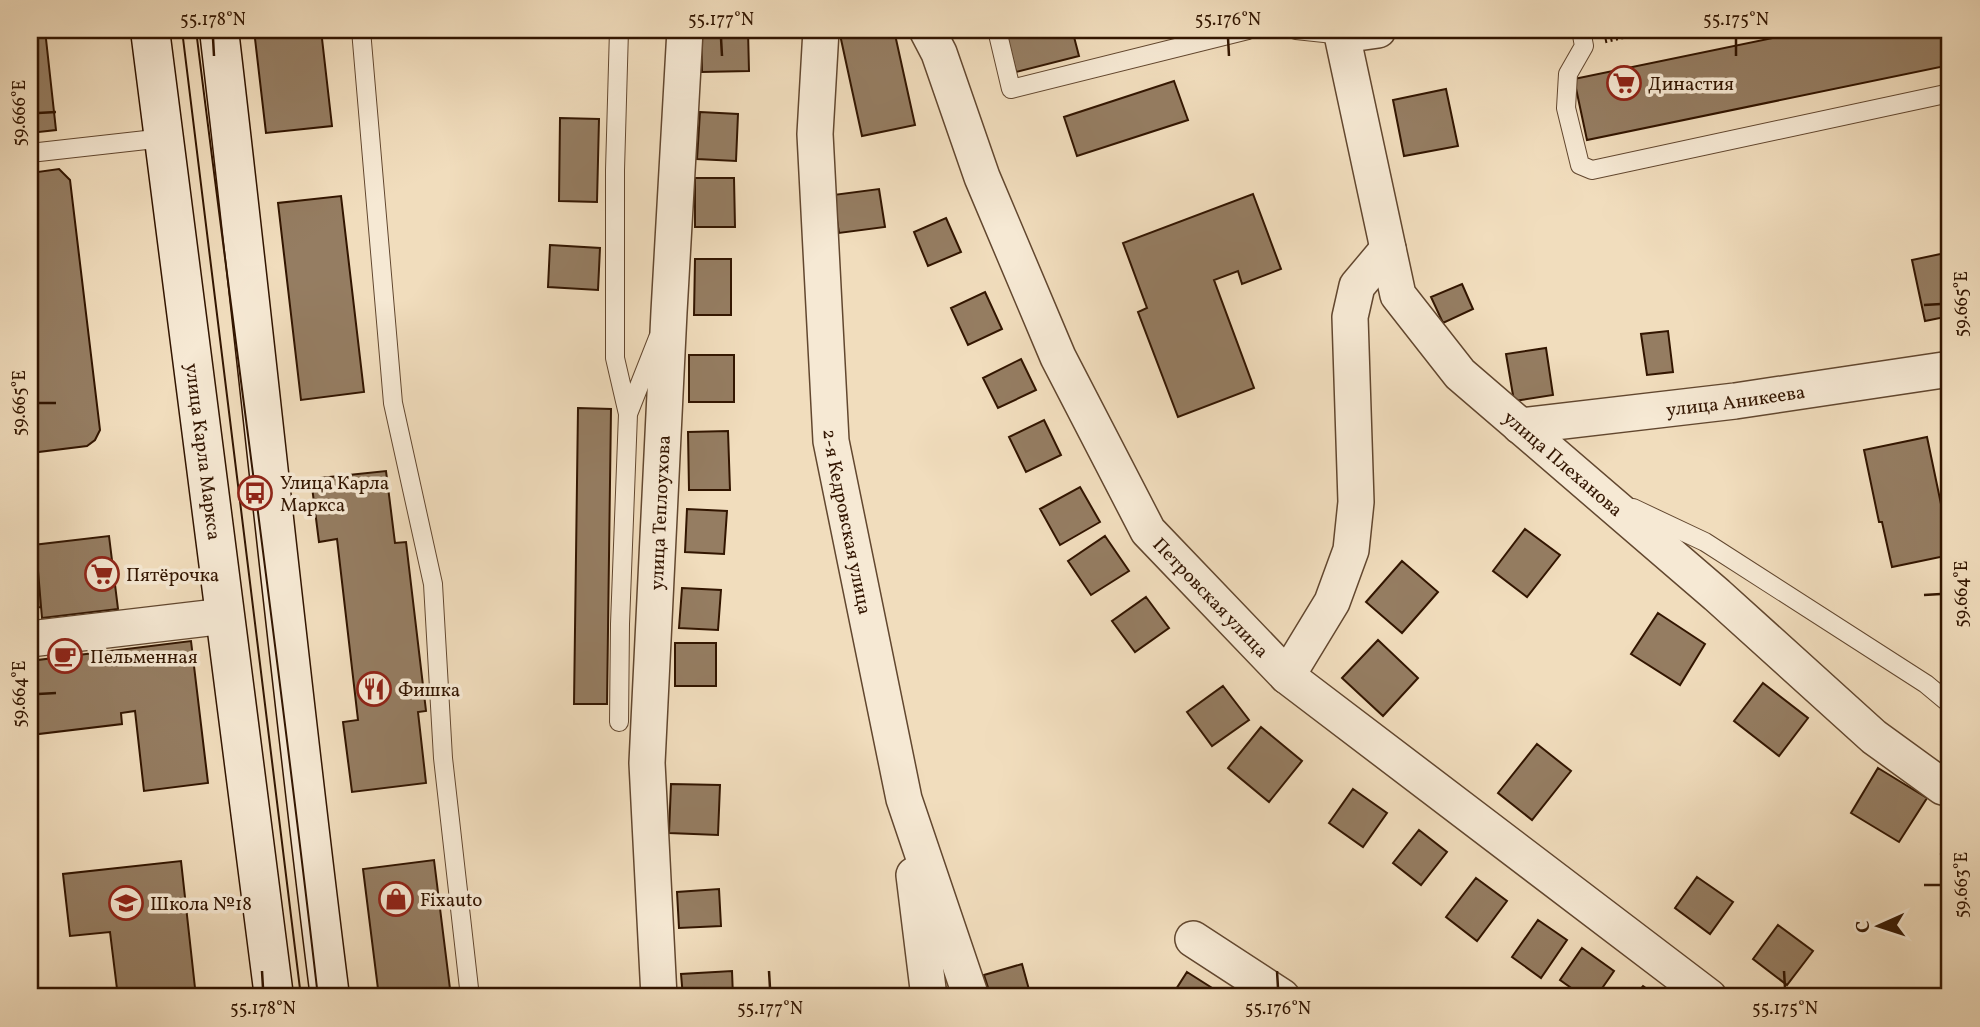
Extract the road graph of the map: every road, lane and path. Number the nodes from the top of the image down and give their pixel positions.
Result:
1 (150, 30) edge
2 (219, 30) edge
3 (361, 30) edge
4 (620, 30) edge
5 (685, 30) edge
6 (821, 30) edge
7 (927, 30) edge
8 (997, 30) edge
9 (1248, 30) edge
10 (1296, 30) edge
11 (1378, 30) edge
12 (1653, 30) edge
13 (1342, 33) edge
14 (1583, 38) edge
15 (1950, 93) edge
16 (163, 138) junction
17 (30, 153) edge
18 (1388, 249) junction
19 (669, 312) junction
20 (1950, 369) edge
21 (628, 414) junction
22 (1520, 426) junction
23 (1595, 490) junction
24 (225, 615) junction
25 (30, 639) edge
26 (1287, 676) junction
27 (1950, 704) edge
28 (619, 722) dead end
29 (1950, 789) edge
30 (904, 799) junction
31 (1193, 939) dead end
32 (274, 997) edge
33 (330, 997) edge
34 (470, 997) edge
35 (659, 997) edge
36 (929, 997) edge
37 (971, 997) edge
38 (1282, 997) edge
39 (1709, 997) edge

1 - 16 main road, улица Карла Маркса
2 - 33 main road
3 - 34 lane
4 - 21 lane
5 - 19 street, улица Теплоухова
6 - 30 street, 2-я Кедровская улица
7 - 26 street, Петровская улица
8 - 9 lane
10 - 13 lane
11 - 13 street
12 - 14 path
13 - 18 street, улица Плеханова
14 - 15 lane
16 - 17 lane
16 - 24 main road, улица Карла Маркса
18 - 22 street, улица Плеханова
18 - 26 street
19 - 21 lane
19 - 35 street, улица Теплоухова
20 - 22 street, улица Аникеева
21 - 28 lane
22 - 23 street, улица Плеханова
23 - 27 lane
23 - 29 street, улица Плеханова
24 - 25 street
24 - 32 main road, улица Карла Маркса
26 - 39 street, Петровская улица
30 - 36 street
30 - 37 street, 2-я Кедровская улица
31 - 38 street

